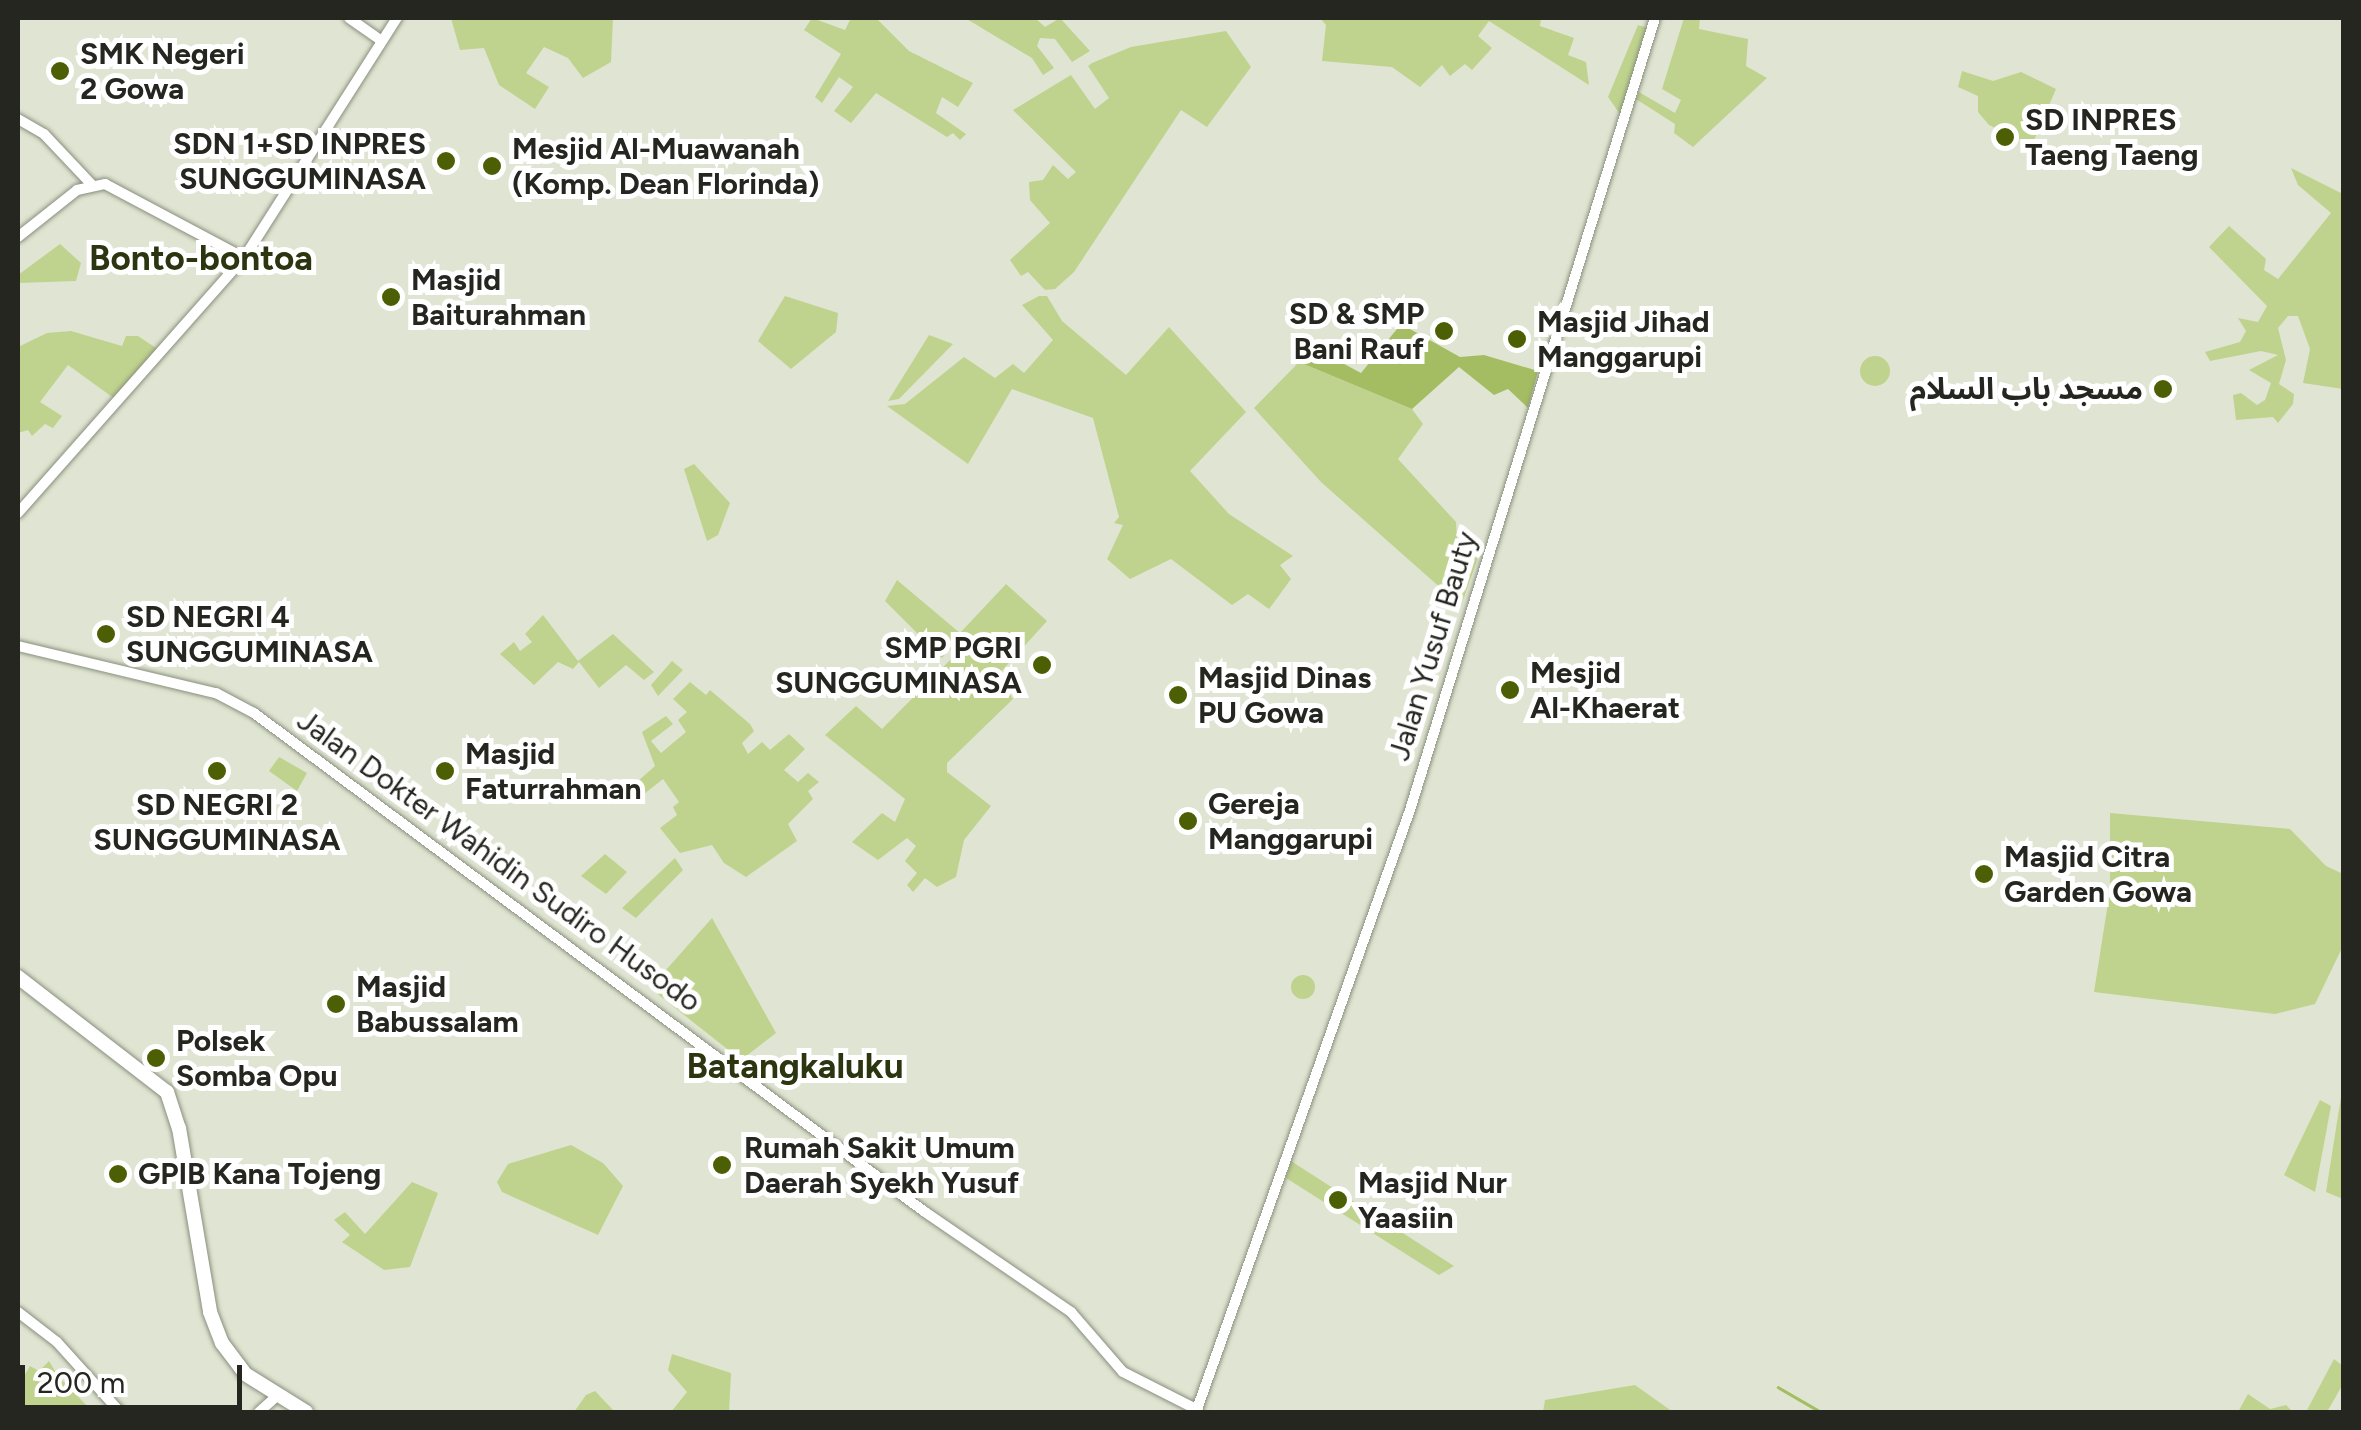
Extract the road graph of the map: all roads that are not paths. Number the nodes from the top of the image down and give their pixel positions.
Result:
1 (348, 18) edge
2 (397, 18) edge
3 (1655, 18) edge
4 (381, 40) junction
5 (18, 119) edge
6 (92, 184) junction
7 (18, 236) edge
8 (244, 258) junction
9 (18, 512) edge
10 (18, 646) edge
11 (18, 977) edge
12 (18, 1312) edge
13 (278, 1395) junction
14 (1197, 1411) edge
15 (120, 1412) edge
16 (259, 1412) edge
17 (306, 1412) edge

1 - 4 street
2 - 4 street
3 - 14 street, Jalan Yusuf Bauty
4 - 8 street
5 - 6 street
6 - 7 street
6 - 8 street
8 - 9 street
10 - 14 street, Jalan Dokter Wahidin Sudiro Husodo
11 - 13 main road
12 - 15 street
13 - 16 street
13 - 17 main road

